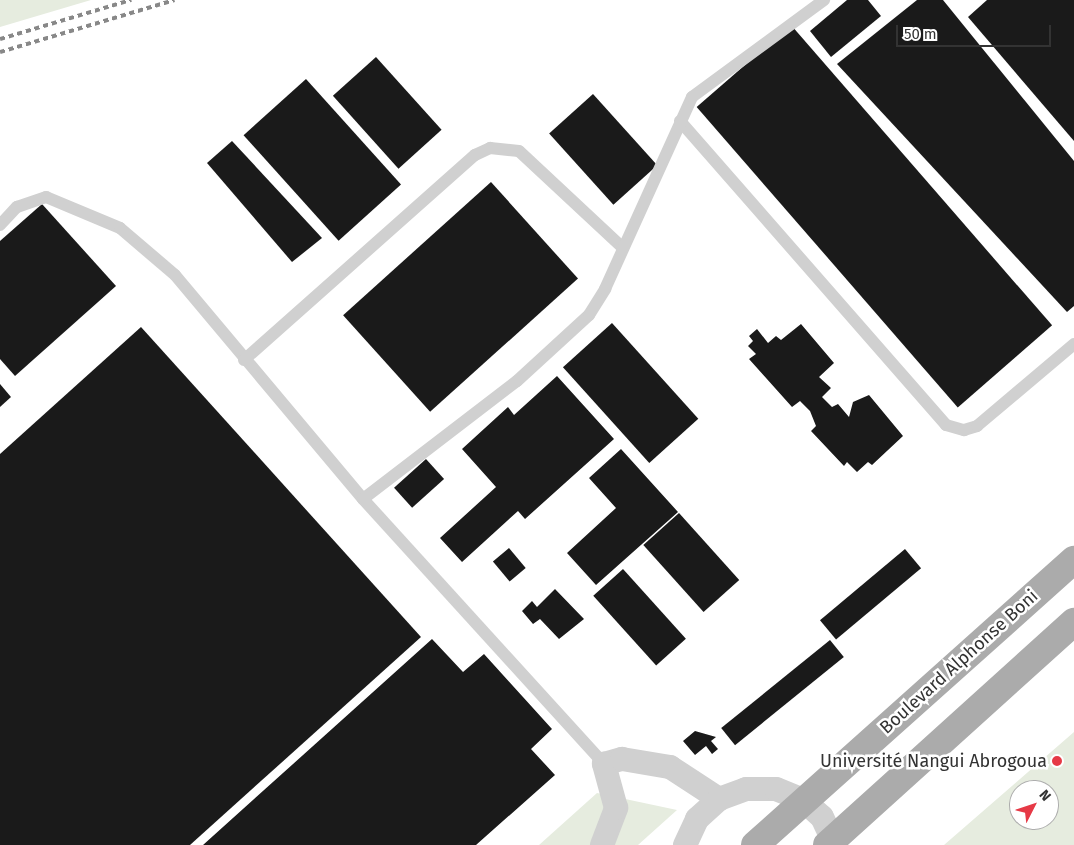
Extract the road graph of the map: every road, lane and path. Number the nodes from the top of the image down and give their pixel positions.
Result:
1 (824, 0) edge
2 (680, 120) junction
3 (0, 225) edge
4 (623, 248) junction
5 (1074, 344) edge
6 (244, 360) junction
7 (363, 499) junction
8 (1074, 560) edge
9 (1074, 622) edge
10 (604, 764) junction
11 (719, 799) junction
12 (803, 800) junction
13 (832, 843) edge
14 (602, 845) edge
15 (685, 845) edge
16 (755, 845) edge

1 - 2 lane
2 - 4 lane
2 - 5 lane
3 - 6 lane
4 - 6 lane
4 - 7 lane
6 - 7 lane
7 - 10 lane
8 - 12 main road, Boulevard Alphonse Boni
9 - 13 main road
10 - 11 street
10 - 14 street
11 - 12 street
11 - 15 street
12 - 13 street
12 - 16 main road, Boulevard Alphonse Boni

